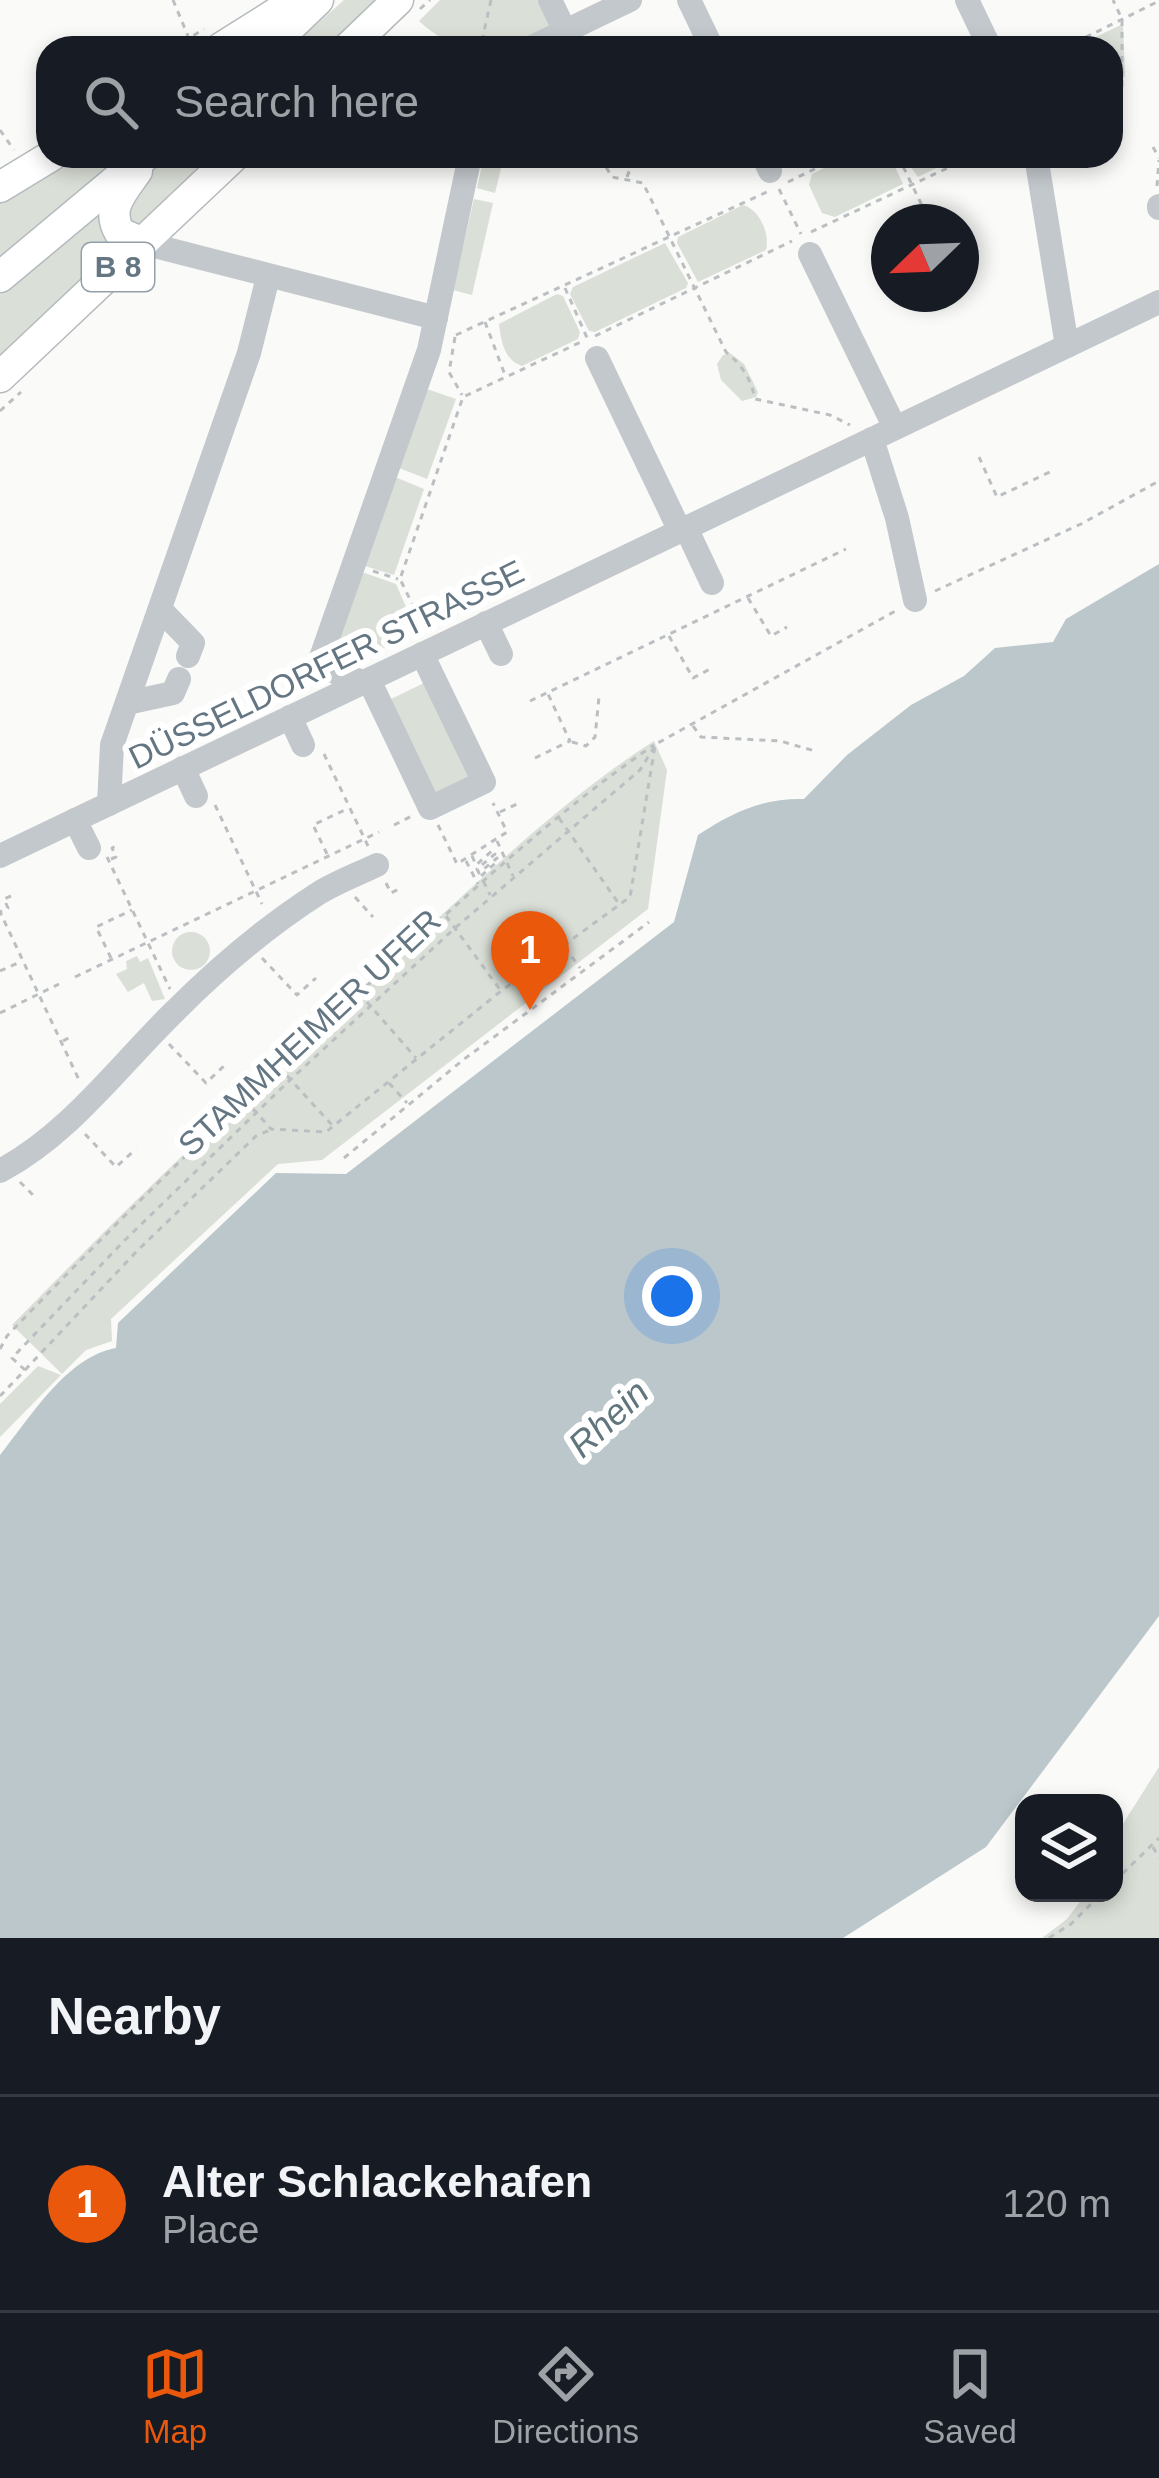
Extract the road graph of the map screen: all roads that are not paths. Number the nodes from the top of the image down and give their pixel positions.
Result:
1 (297, 0) edge
2 (318, 0) edge
3 (398, 0) edge
4 (550, 0) edge
5 (630, 0) edge
6 (689, 0) edge
7 (967, 0) edge
8 (565, 31) junction
9 (240, 36) edge
10 (280, 36) edge
11 (360, 36) edge
12 (555, 36) edge
13 (706, 36) edge
14 (984, 36) edge
15 (36, 165) edge
16 (130, 168) edge
17 (138, 168) edge
18 (221, 168) edge
19 (467, 168) edge
20 (1038, 168) edge
21 (0, 187) edge
22 (143, 243) junction
23 (806, 245) road end
24 (268, 277) junction
25 (0, 278) edge
26 (1159, 302) edge
27 (436, 318) junction
28 (1067, 346) junction
29 (592, 349) road end
30 (0, 377) edge
31 (883, 434) junction
32 (683, 529) junction
33 (712, 583) dead end
34 (915, 600) dead end
35 (160, 609) junction
36 (486, 623) junction
37 (428, 651) junction
38 (501, 654) dead end
39 (318, 666) junction
40 (366, 681) junction
41 (127, 703) junction
42 (296, 714) junction
43 (312, 747) road end
44 (183, 768) junction
45 (209, 801) road end
46 (109, 804) junction
47 (76, 820) junction
48 (101, 855) road end
49 (0, 856) edge
50 (377, 865) road end
51 (0, 1171) edge

1 - 9 main road
2 - 10 main road
3 - 11 main road
4 - 8 street
5 - 8 street
6 - 13 street
7 - 14 street
8 - 12 street
15 - 21 main road
16 - 25 main road, B 8
17 - 22 main road, B 8
18 - 22 main road, B 8
19 - 27 street
20 - 28 street
22 - 24 street
22 - 30 main road, B 8
23 - 31 street
24 - 27 street
24 - 35 street
26 - 28 street, DÜSSELDORFER STRASSE
27 - 39 street
28 - 31 street, DÜSSELDORFER STRASSE
29 - 32 street
31 - 32 street, DÜSSELDORFER STRASSE
31 - 34 street
32 - 33 street
32 - 36 street, DÜSSELDORFER STRASSE
35 - 41 street
35 - 41 street
36 - 37 street, DÜSSELDORFER STRASSE
36 - 38 street
37 - 40 street, DÜSSELDORFER STRASSE
37 - 40 street
39 - 40 street
39 - 42 street
40 - 42 street, DÜSSELDORFER STRASSE
41 - 46 street
42 - 43 street
42 - 44 street, DÜSSELDORFER STRASSE
44 - 45 street
44 - 46 street, DÜSSELDORFER STRASSE
46 - 47 street, DÜSSELDORFER STRASSE
47 - 48 street
47 - 49 street, DÜSSELDORFER STRASSE
50 - 51 street

